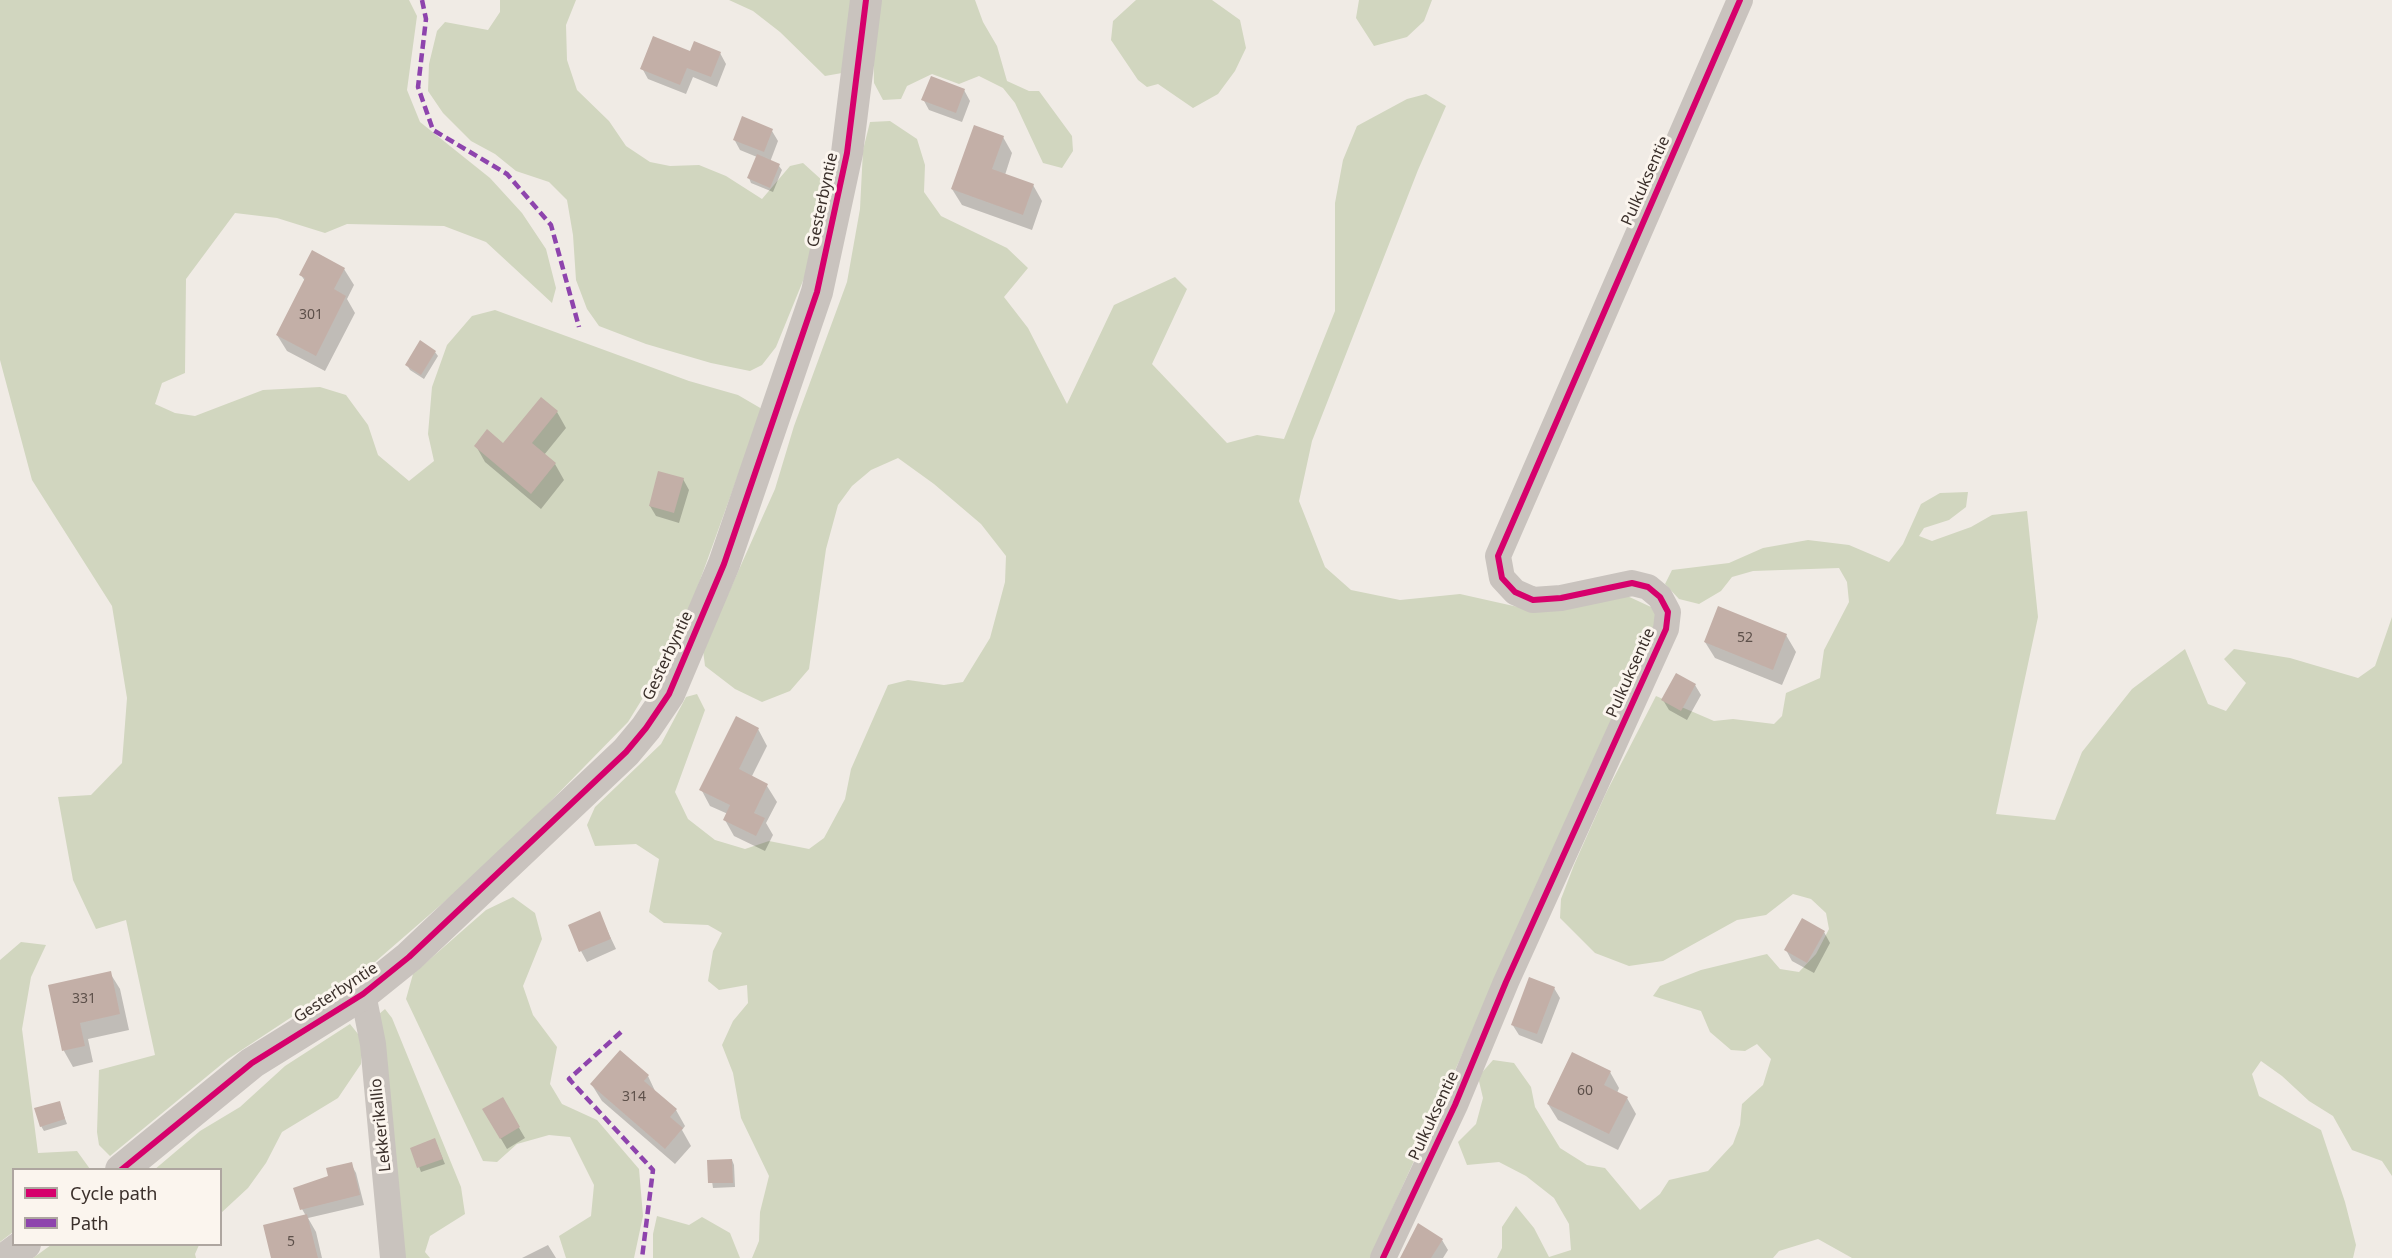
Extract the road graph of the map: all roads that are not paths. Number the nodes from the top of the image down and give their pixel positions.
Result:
1 (866, 0) edge
2 (1740, 0) edge
3 (363, 994) junction
4 (123, 1168) edge
5 (24, 1246) edge
6 (6, 1258) edge
7 (393, 1258) edge
8 (1383, 1258) edge

1 - 3 street, Gesterbyntie
2 - 8 street, Pulkuksentie
3 - 4 street, Gesterbyntie
3 - 7 street, Lekkerikallio
5 - 6 street

